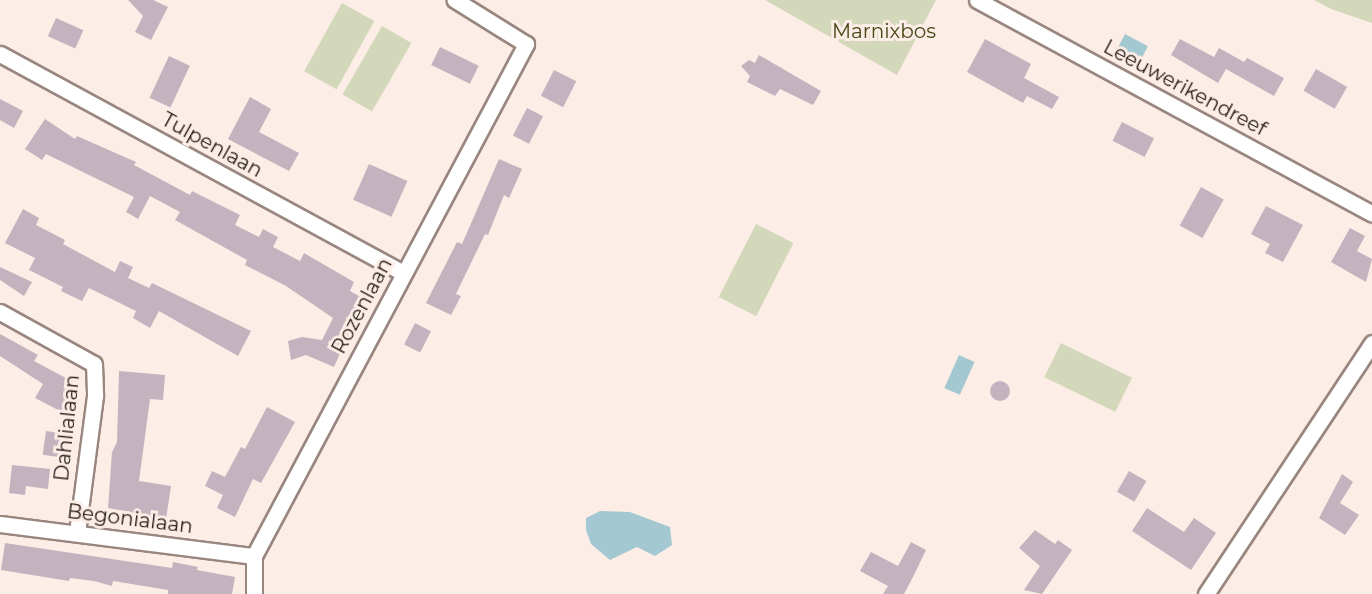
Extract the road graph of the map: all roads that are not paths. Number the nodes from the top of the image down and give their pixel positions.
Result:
1 (455, 0) edge
2 (977, 0) edge
3 (0, 54) edge
4 (1372, 214) edge
5 (403, 273) junction
6 (0, 312) edge
7 (1372, 343) edge
8 (0, 524) edge
9 (77, 533) junction
10 (254, 556) junction
11 (254, 594) edge
12 (1206, 594) edge

1 - 5 street, Rozenlaan
2 - 4 street, Leeuwerikendreef
3 - 5 street, Tulpenlaan
5 - 10 street, Rozenlaan
6 - 9 street, Dahlialaan
7 - 12 street
8 - 9 street, Begonialaan
9 - 10 street, Begonialaan
10 - 11 street, Rozenlaan

